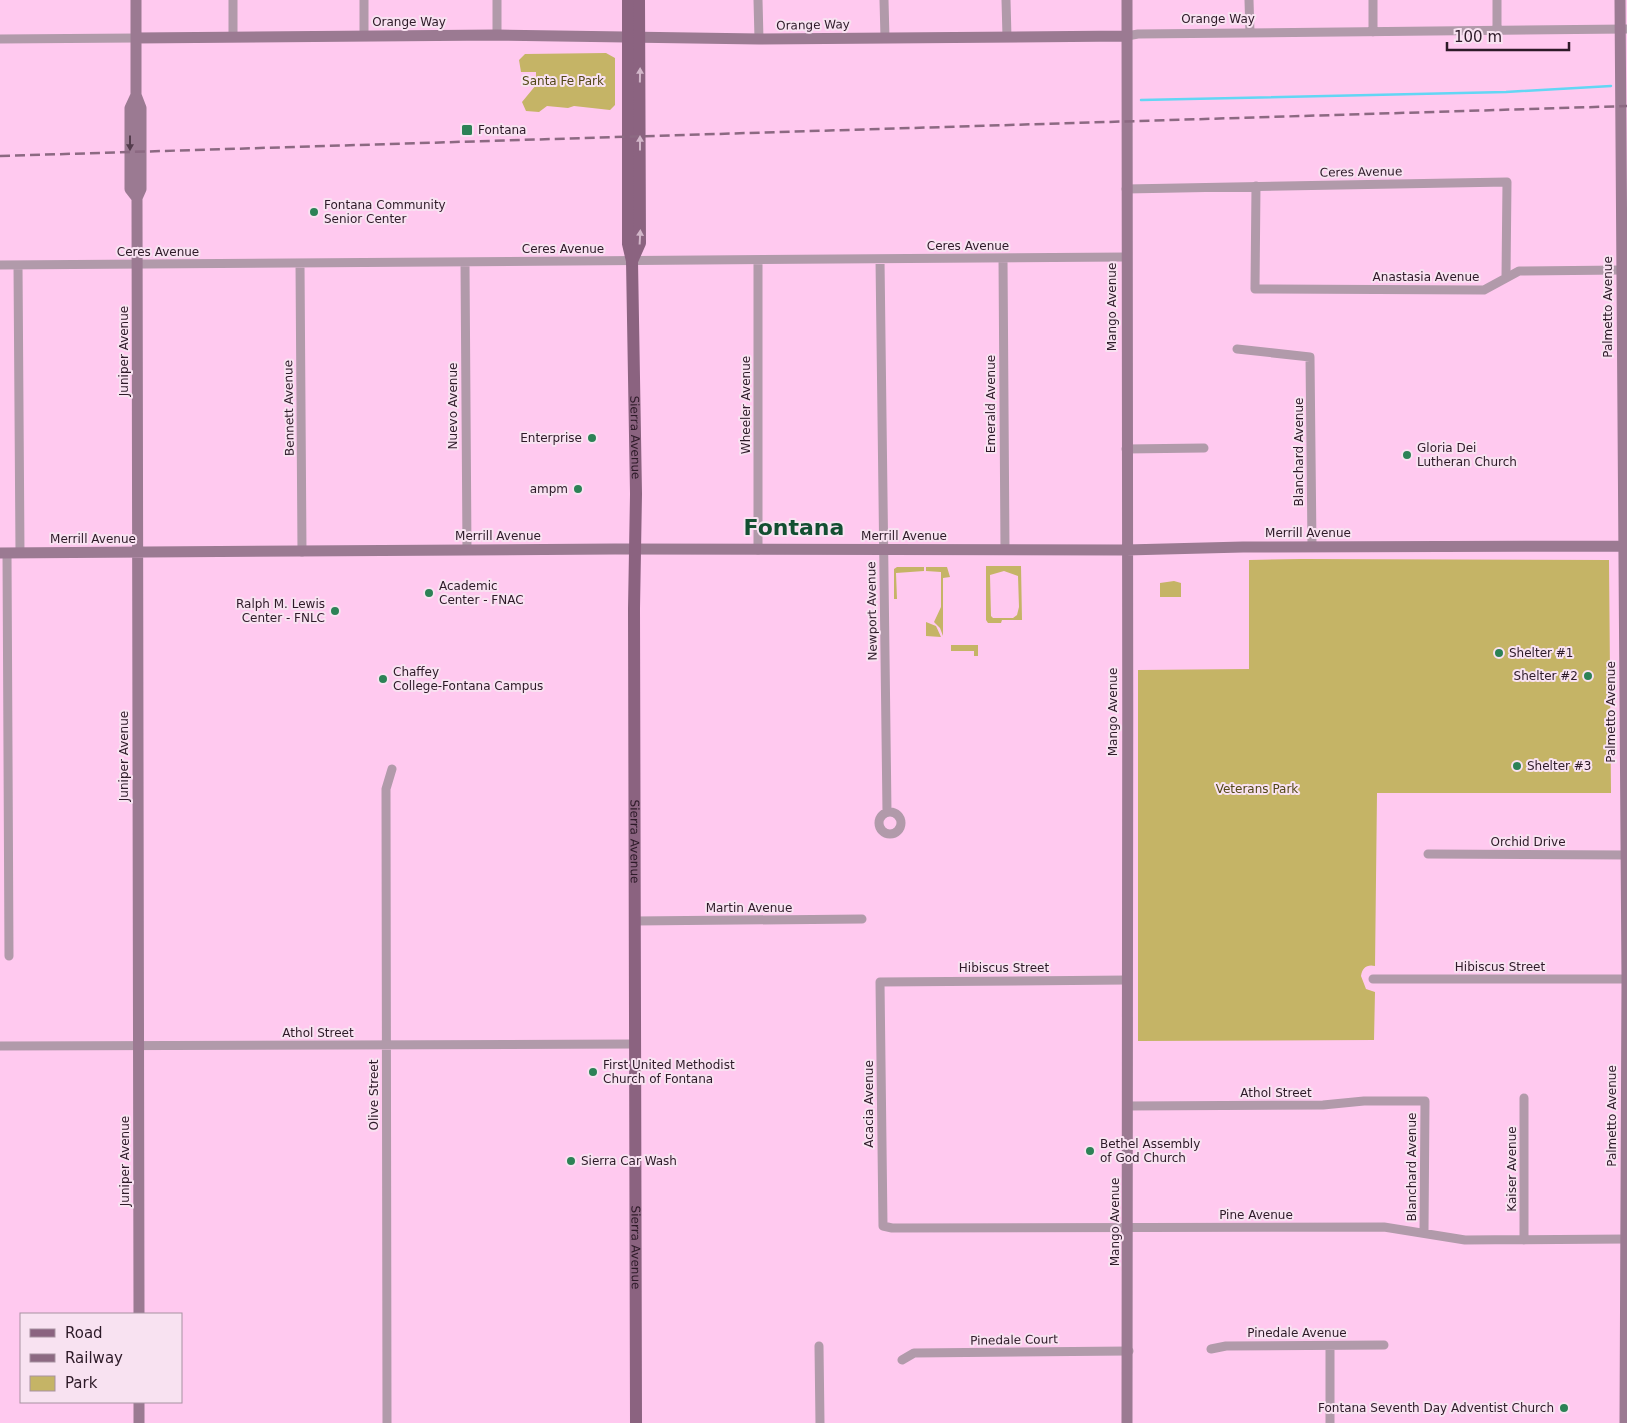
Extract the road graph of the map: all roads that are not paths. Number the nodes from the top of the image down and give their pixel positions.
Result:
1 (136, 0) edge
2 (233, 0) edge
3 (364, 0) edge
4 (497, 0) edge
5 (628, 0) edge
6 (639, 0) edge
7 (758, 0) edge
8 (884, 0) edge
9 (1006, 0) edge
10 (1127, 0) edge
11 (1249, 0) edge
12 (1373, 0) edge
13 (1497, 0) edge
14 (1620, 0) edge
15 (1624, 29) edge
16 (1497, 31) junction
17 (1373, 32) junction
18 (1250, 33) junction
19 (497, 35) junction
20 (364, 36) junction
21 (634, 36) junction
22 (1127, 36) junction
23 (233, 37) junction
24 (1007, 37) junction
25 (136, 38) junction
26 (885, 38) junction
27 (0, 39) edge
28 (758, 39) junction
29 (1624, 181) edge
30 (1256, 186) junction
31 (1126, 189) junction
32 (1126, 257) junction
33 (1003, 258) junction
34 (880, 259) junction
35 (758, 260) junction
36 (632, 261) junction
37 (465, 262) junction
38 (300, 263) junction
39 (0, 264) edge
40 (18, 264) junction
41 (138, 265) junction
42 (1622, 270) junction
43 (1506, 278) junction
44 (1624, 292) edge
45 (1237, 349) dead end
46 (1204, 448) dead end
47 (1126, 449) junction
48 (1312, 546) junction
49 (1626, 546) edge
50 (635, 549) junction
51 (467, 550) junction
52 (758, 550) junction
53 (883, 550) junction
54 (1005, 550) junction
55 (1126, 550) junction
56 (137, 552) junction
57 (302, 552) junction
58 (3, 553) edge
59 (20, 553) junction
60 (392, 769) dead end
61 (886, 812) dead end
62 (1428, 854) dead end
63 (1626, 855) edge
64 (862, 919) dead end
65 (635, 921) junction
66 (9, 956) dead end
67 (1373, 979) dead end
68 (1627, 979) edge
69 (1127, 980) junction
70 (880, 982) joint
71 (635, 1044) junction
72 (386, 1045) junction
73 (0, 1046) edge
74 (138, 1046) junction
75 (1524, 1098) dead end
76 (1425, 1101) joint
77 (1127, 1106) junction
78 (883, 1226) joint
79 (1130, 1227) junction
80 (1424, 1232) junction
81 (1626, 1239) edge
82 (1524, 1240) junction
83 (139, 1313) edge
84 (1384, 1345) dead end
85 (819, 1346) dead end
86 (1330, 1346) junction
87 (1211, 1349) dead end
88 (1129, 1351) junction
89 (902, 1360) dead end
90 (139, 1403) edge
91 (139, 1423) edge
92 (387, 1423) edge
93 (636, 1423) edge
94 (820, 1423) edge
95 (1127, 1423) edge
96 (1330, 1423) edge
97 (1625, 1423) edge

1 - 25 street, Juniper Avenue
2 - 23 street
3 - 20 street
4 - 19 street
5 - 21 main road, Sierra Avenue
6 - 21 main road, Sierra Avenue
7 - 28 street
8 - 26 street
9 - 24 street
10 - 22 street, Mango Avenue
11 - 18 street
12 - 17 street
13 - 16 street
14 - 15 street, Palmetto Avenue
15 - 16 street, Orange Way
15 - 29 street, Palmetto Avenue
16 - 17 street, Orange Way
17 - 18 street, Orange Way
18 - 22 street, Orange Way
19 - 20 street, Orange Way
19 - 21 street, Orange Way
20 - 23 street, Orange Way
21 - 28 street, Orange Way
21 - 36 main road, Sierra Avenue
22 - 24 street, Orange Way
22 - 31 street, Mango Avenue
23 - 25 street, Orange Way
24 - 26 street, Orange Way
25 - 27 street, Orange Way
25 - 41 street, Juniper Avenue
26 - 28 street, Orange Way
29 - 42 street, Palmetto Avenue
30 - 31 street, Ceres Avenue
30 - 43 street, Ceres Avenue
30 - 43 street, Anastasia Avenue
31 - 32 street, Mango Avenue
32 - 33 street, Ceres Avenue
32 - 47 street, Mango Avenue
33 - 34 street, Ceres Avenue
33 - 54 street, Emerald Avenue
34 - 35 street, Ceres Avenue
34 - 53 street, Newport Avenue
35 - 36 street, Ceres Avenue
35 - 52 street, Wheeler Avenue
36 - 37 street, Ceres Avenue
36 - 50 main road, Sierra Avenue
37 - 38 street, Ceres Avenue
37 - 51 street, Nuevo Avenue
38 - 41 street, Ceres Avenue
38 - 57 street, Bennett Avenue
39 - 40 street, Ceres Avenue
40 - 41 street, Ceres Avenue
40 - 59 street
41 - 56 street, Juniper Avenue
42 - 43 street, Anastasia Avenue
42 - 44 street, Palmetto Avenue
44 - 49 street, Palmetto Avenue
45 - 48 street, Blanchard Avenue
46 - 47 street
47 - 55 street, Mango Avenue
48 - 49 street, Merrill Avenue
48 - 55 street, Merrill Avenue
49 - 63 street, Palmetto Avenue
50 - 51 street, Merrill Avenue
50 - 52 street, Merrill Avenue
50 - 65 main road, Sierra Avenue
51 - 57 street, Merrill Avenue
52 - 53 street, Merrill Avenue
53 - 54 street, Merrill Avenue
53 - 61 street, Newport Avenue
54 - 55 street, Merrill Avenue
55 - 69 street, Mango Avenue
56 - 57 street, Merrill Avenue
56 - 59 street, Merrill Avenue
56 - 74 street, Juniper Avenue
58 - 59 street, Merrill Avenue
58 - 66 street
60 - 72 street, Olive Street
62 - 63 street, Orchid Drive
63 - 68 street, Palmetto Avenue
64 - 65 street, Martin Avenue
65 - 71 main road, Sierra Avenue
67 - 68 street, Hibiscus Street
68 - 81 street, Palmetto Avenue
69 - 70 street, Hibiscus Street
69 - 77 street, Mango Avenue
70 - 78 street, Acacia Avenue
71 - 72 street, Athol Street
71 - 93 main road, Sierra Avenue
72 - 74 street, Athol Street
72 - 92 street, Olive Street
73 - 74 street, Athol Street
74 - 83 street, Juniper Avenue
75 - 82 street, Kaiser Avenue
76 - 77 street, Athol Street
76 - 80 street, Blanchard Avenue
77 - 79 street, Mango Avenue
78 - 79 street, Pine Avenue
79 - 80 street, Pine Avenue
79 - 88 street, Mango Avenue
80 - 82 street, Pine Avenue
81 - 82 street, Pine Avenue
81 - 97 street, Palmetto Avenue
84 - 86 street, Pinedale Avenue
85 - 94 street
86 - 87 street, Pinedale Avenue
86 - 96 street
88 - 89 street, Pinedale Court
88 - 95 street, Mango Avenue
90 - 91 street

